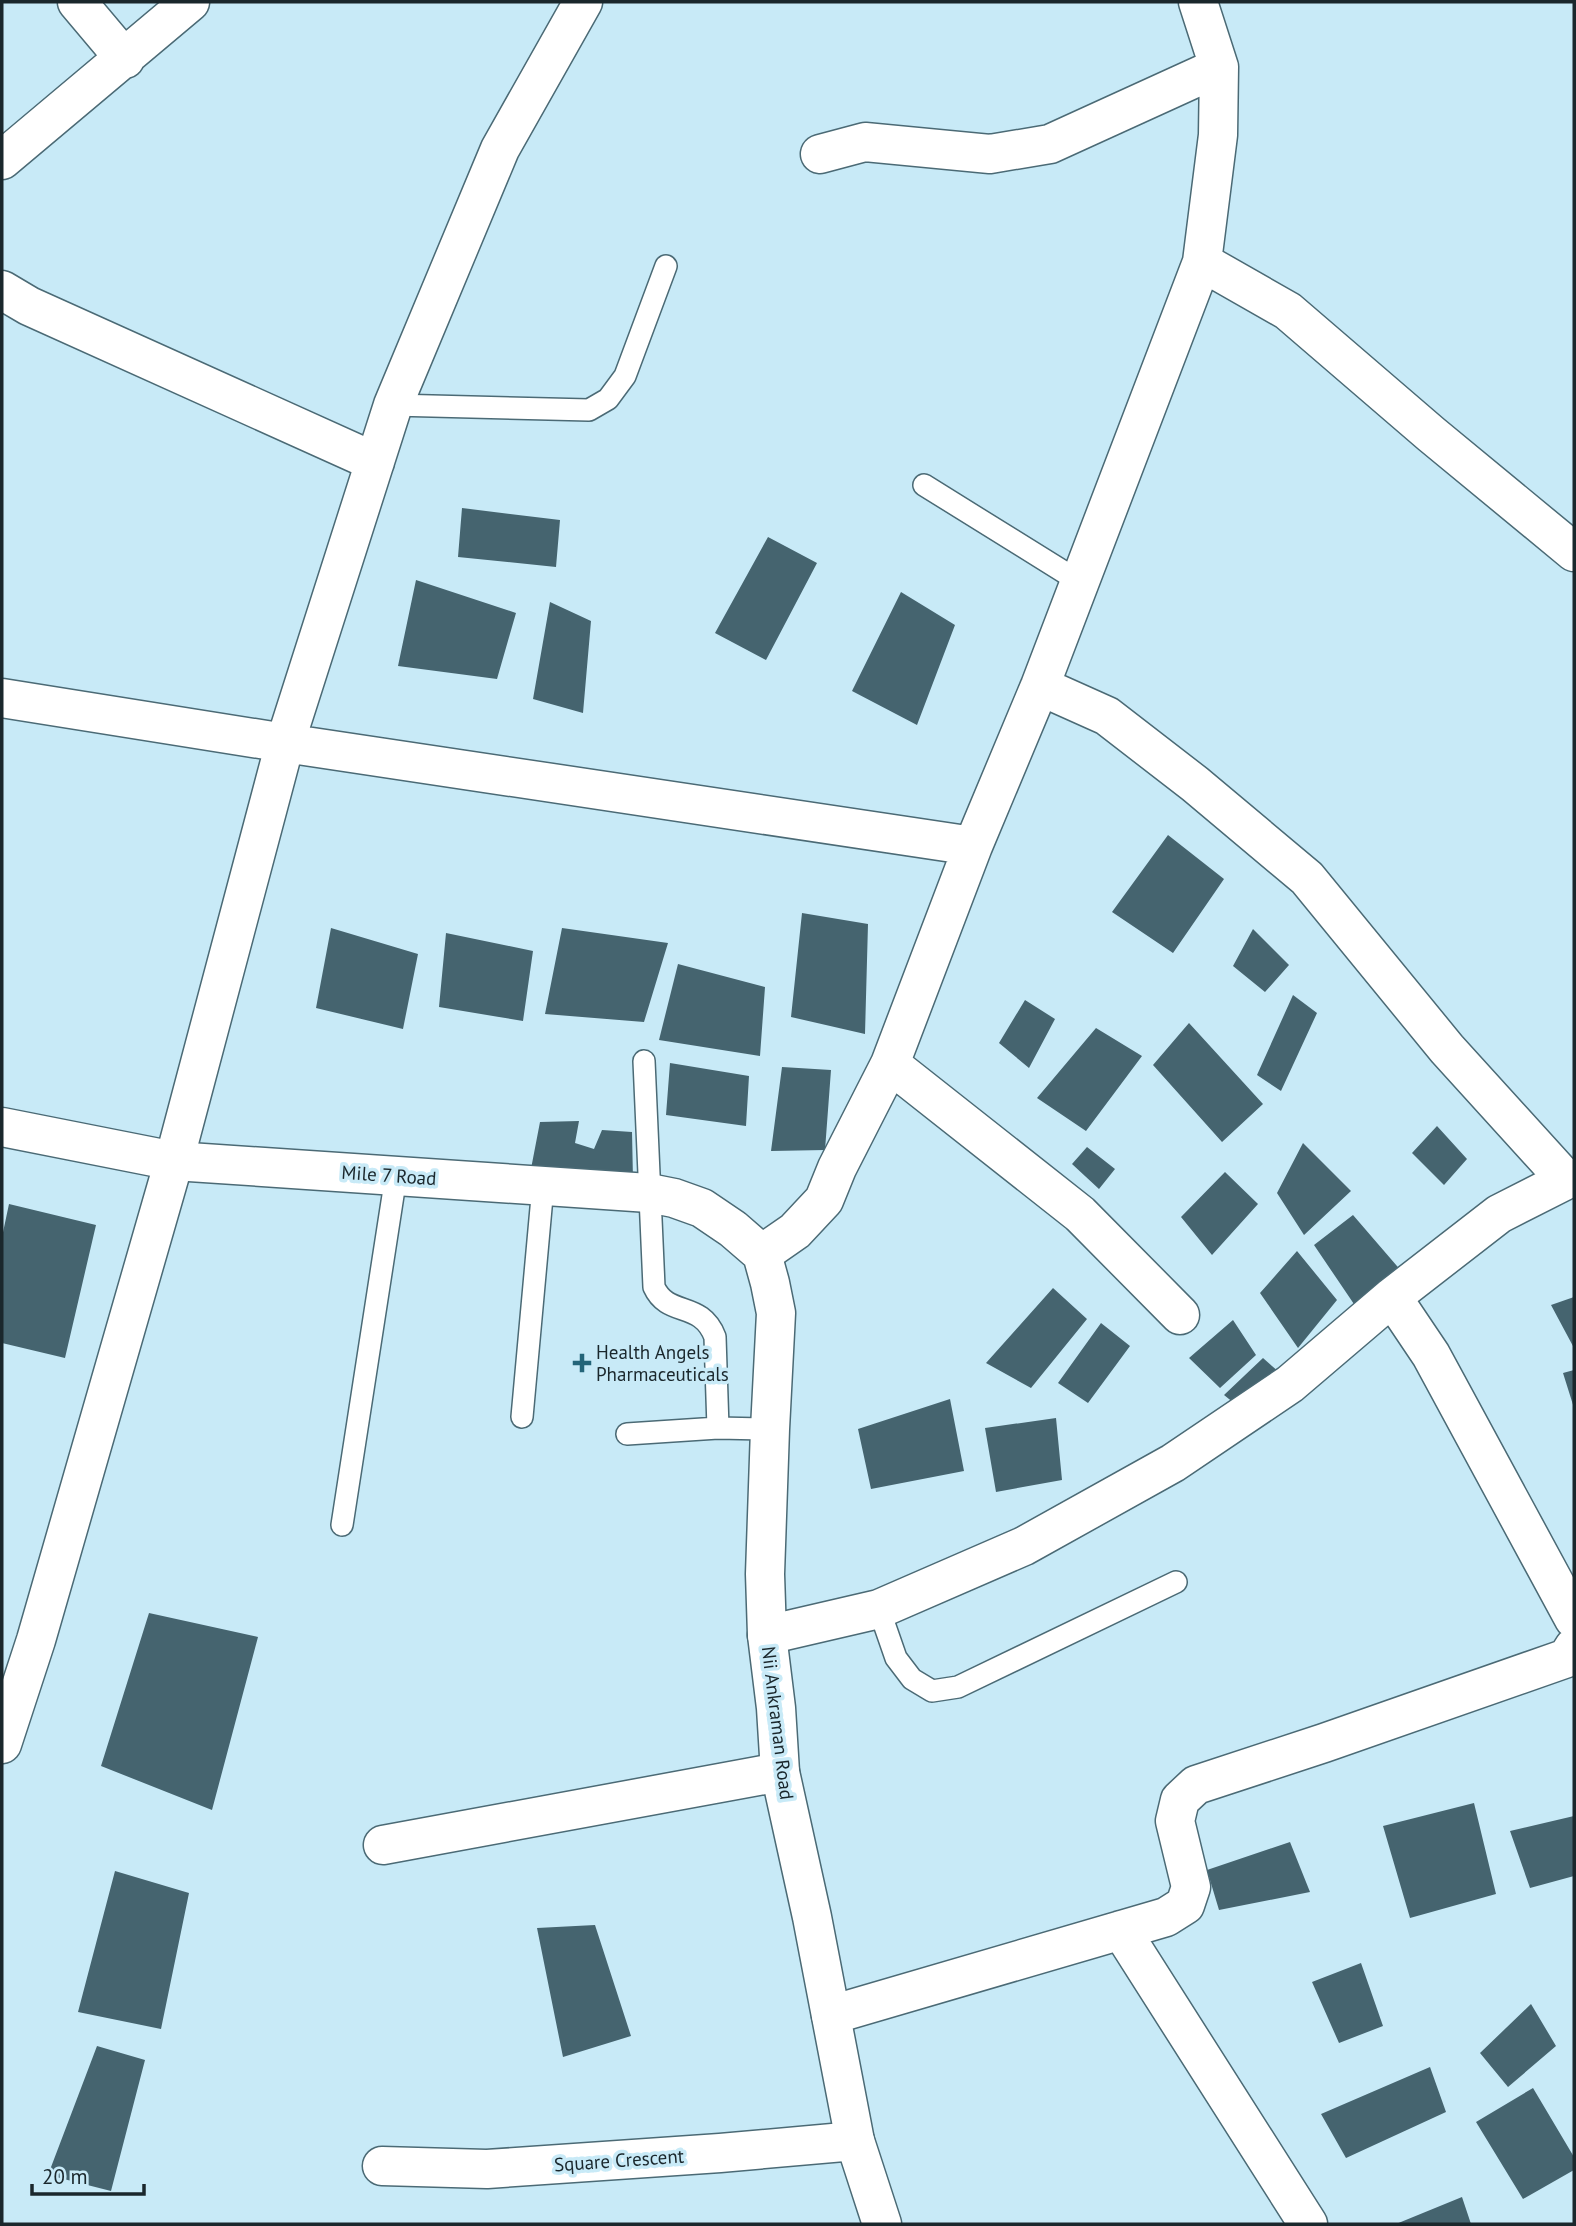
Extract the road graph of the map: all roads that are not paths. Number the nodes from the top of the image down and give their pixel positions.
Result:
1 (77, 2) edge
2 (190, 2) edge
3 (583, 2) edge
4 (1198, 2) edge
5 (125, 59) junction
6 (1219, 67) junction
7 (820, 154) dead end
8 (2, 160) edge
9 (1202, 262) junction
10 (666, 266) dead end
11 (2, 290) edge
12 (394, 405) junction
13 (375, 462) junction
14 (924, 485) dead end
15 (1574, 552) edge
16 (1080, 582) junction
17 (1040, 686) junction
18 (2, 698) edge
19 (285, 743) junction
20 (973, 846) junction
21 (644, 1061) dead end
22 (890, 1065) junction
23 (2, 1127) edge
24 (174, 1161) junction
25 (396, 1176) junction
26 (1570, 1179) edge
27 (544, 1186) junction
28 (649, 1193) junction
29 (762, 1254) junction
30 (1392, 1297) junction
31 (1180, 1315) dead end
32 (522, 1418) dead end
33 (718, 1428) junction
34 (770, 1429) junction
35 (626, 1434) dead end
36 (342, 1525) dead end
37 (1176, 1582) dead end
38 (879, 1609) junction
39 (1574, 1619) edge
40 (767, 1635) junction
41 (1574, 1647) edge
42 (2, 1744) edge
43 (780, 1772) junction
44 (383, 1845) dead end
45 (1121, 1930) junction
46 (831, 2015) junction
47 (855, 2141) junction
48 (382, 2166) dead end
49 (881, 2224) edge
50 (1308, 2224) edge

1 - 5 street
2 - 5 street
3 - 12 street
4 - 6 street
5 - 8 street
6 - 7 street
6 - 9 street
9 - 15 street
9 - 16 street
10 - 12 lane
11 - 13 street
12 - 13 street
13 - 19 street
14 - 16 lane
16 - 17 street
17 - 20 street
17 - 26 street
18 - 19 street
19 - 20 street
19 - 24 street
20 - 22 street
21 - 28 lane
22 - 29 street
22 - 31 street
23 - 24 street, Mile 7 Road
24 - 25 street, Mile 7 Road
24 - 42 street
25 - 27 street, Mile 7 Road
25 - 36 lane
26 - 30 street
27 - 28 street, Mile 7 Road
27 - 32 lane
28 - 29 street, Mile 7 Road
28 - 33 lane
29 - 34 street, Nii Ankraman Road
30 - 38 street
30 - 39 street
33 - 34 lane
33 - 35 lane
34 - 40 street, Nii Ankraman Road
37 - 38 lane
38 - 40 street
40 - 43 street, Nii Ankraman Road
41 - 45 street
43 - 44 street
43 - 46 street, Nii Ankraman Road
45 - 46 street
45 - 50 street
46 - 47 street, Nii Ankraman Road
47 - 48 street, Square Crescent
47 - 49 street, Nii Ankraman Road

